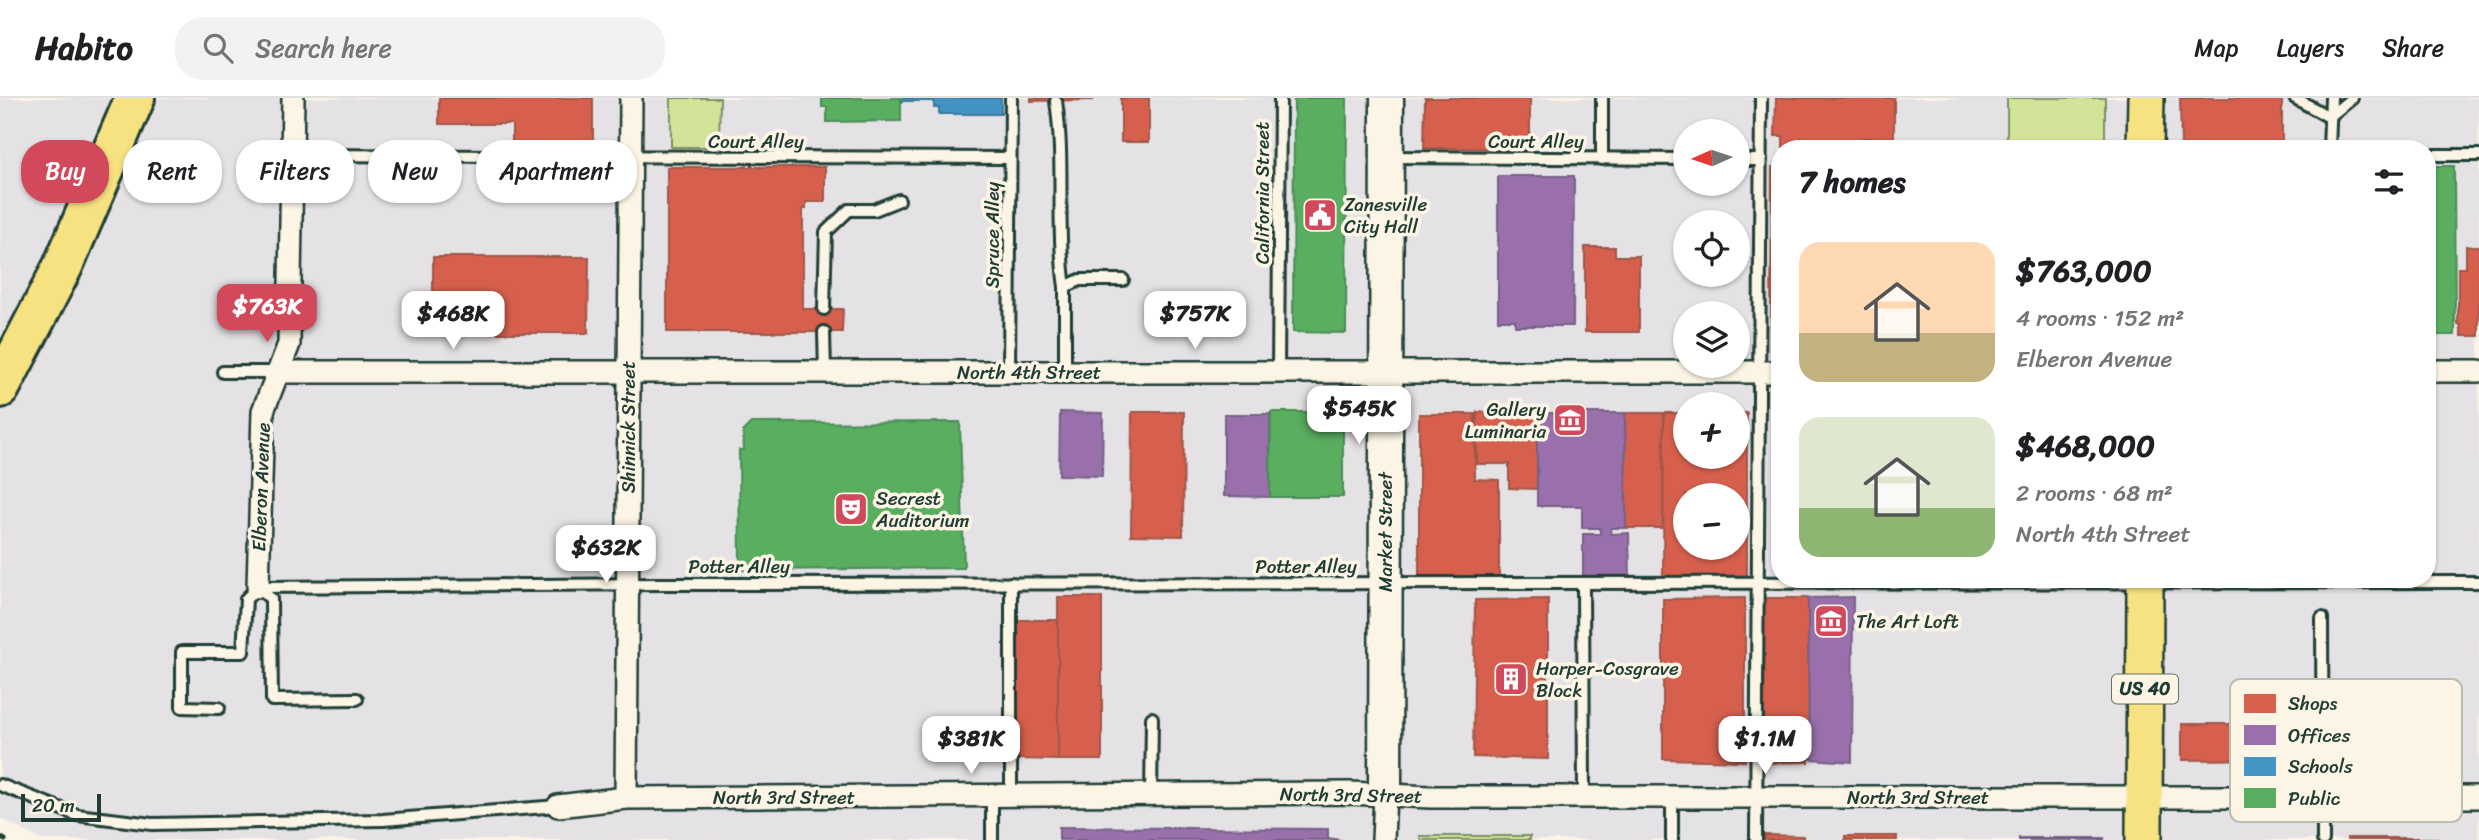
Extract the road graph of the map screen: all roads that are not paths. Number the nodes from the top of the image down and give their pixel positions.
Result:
1 (135, 98) edge
2 (293, 98) edge
3 (631, 98) edge
4 (1011, 98) edge
5 (1280, 98) edge
6 (1387, 98) edge
7 (1602, 98) edge
8 (1761, 98) edge
9 (2146, 98) edge
10 (2295, 98) edge
11 (2312, 98) edge
12 (2320, 98) edge
13 (2331, 98) edge
14 (2352, 98) edge
15 (1056, 101) dead end
16 (2329, 117) junction
17 (292, 140) edge
18 (631, 140) edge
19 (2145, 140) edge
20 (2329, 140) edge
21 (2436, 155) edge
22 (2479, 155) edge
23 (354, 156) edge
24 (476, 157) edge
25 (1387, 157) junction
26 (637, 158) edge
27 (1010, 158) junction
28 (1602, 159) junction
29 (1673, 159) edge
30 (1750, 160) edge
31 (1761, 160) junction
32 (899, 200) dead end
33 (291, 203) edge
34 (631, 203) edge
35 (1123, 280) dead end
36 (1065, 287) junction
37 (824, 309) dead end
38 (824, 332) dead end
39 (2436, 371) edge
40 (2479, 371) edge
41 (223, 372) dead end
42 (278, 372) junction
43 (825, 372) junction
44 (1009, 372) junction
45 (1065, 372) junction
46 (1385, 372) junction
47 (1770, 372) edge
48 (629, 373) junction
49 (1278, 373) junction
50 (0, 388) edge
51 (2436, 582) edge
52 (2479, 582) edge
53 (1011, 583) junction
54 (1385, 583) junction
55 (1583, 583) junction
56 (1758, 583) junction
57 (1771, 583) edge
58 (627, 585) junction
59 (258, 587) junction
60 (2145, 588) edge
61 (2322, 618) dead end
62 (2322, 679) edge
63 (358, 699) dead end
64 (219, 708) dead end
65 (1152, 718) dead end
66 (0, 785) edge
67 (1385, 794) junction
68 (1152, 796) junction
69 (1001, 797) junction
70 (1584, 797) junction
71 (1672, 797) junction
72 (1756, 797) junction
73 (626, 798) junction
74 (2144, 799) junction
75 (2230, 799) edge
76 (558, 806) joint
77 (2323, 822) edge
78 (992, 840) edge
79 (1383, 840) edge
80 (1672, 840) edge
81 (1756, 840) edge
82 (2144, 840) edge
83 (2323, 840) edge

1 - 50 highway
2 - 17 street, Elberon Avenue
3 - 18 street, Shinnick Street
4 - 27 lane, Spruce Alley
5 - 49 lane, California Street
6 - 25 street, Market Street
7 - 28 lane
8 - 31 lane
9 - 19 main road
10 - 16 lane
11 - 16 lane
12 - 16 lane
13 - 16 lane
14 - 16 lane
15 - 36 lane
16 - 20 lane
21 - 22 lane
23 - 24 lane, Court Alley
25 - 28 lane, Court Alley
25 - 46 street, Market Street
26 - 27 lane, Court Alley
27 - 44 lane, Spruce Alley
28 - 29 lane, Court Alley
30 - 31 lane
31 - 47 lane
32 - 37 lane
33 - 42 street, Elberon Avenue
34 - 48 street, Shinnick Street
35 - 36 lane
36 - 45 lane
38 - 43 lane
39 - 40 street
41 - 42 lane
42 - 48 street, North 4th Street
42 - 59 street, Elberon Avenue
43 - 44 street, North 4th Street
43 - 48 street, North 4th Street
44 - 45 street, North 4th Street
45 - 49 street, North 4th Street
46 - 47 street, North 4th Street
46 - 49 street, North 4th Street
46 - 54 street, Market Street
47 - 56 lane
48 - 58 street, Shinnick Street
51 - 52 lane, Potter Alley
53 - 54 lane, Potter Alley
53 - 58 lane, Potter Alley
53 - 69 lane
54 - 55 lane, Potter Alley
54 - 67 street, Market Street
55 - 56 lane, Potter Alley
55 - 70 lane
56 - 57 lane, Potter Alley
56 - 72 lane
58 - 59 lane, Potter Alley
58 - 73 street, Shinnick Street
59 - 63 lane
59 - 64 lane
60 - 74 main road, US 40
61 - 62 lane
65 - 68 lane
66 - 76 lane
67 - 68 street, North 3rd Street
67 - 70 street, North 3rd Street
67 - 79 street, Market Street
68 - 69 street, North 3rd Street
69 - 73 street, North 3rd Street
69 - 78 lane
70 - 71 street, North 3rd Street
71 - 72 street, North 3rd Street
71 - 80 lane
72 - 74 street, North 3rd Street
72 - 81 lane
73 - 76 street, North 3rd Street
74 - 75 street, North 3rd Street
74 - 82 main road, US 40
77 - 83 lane

